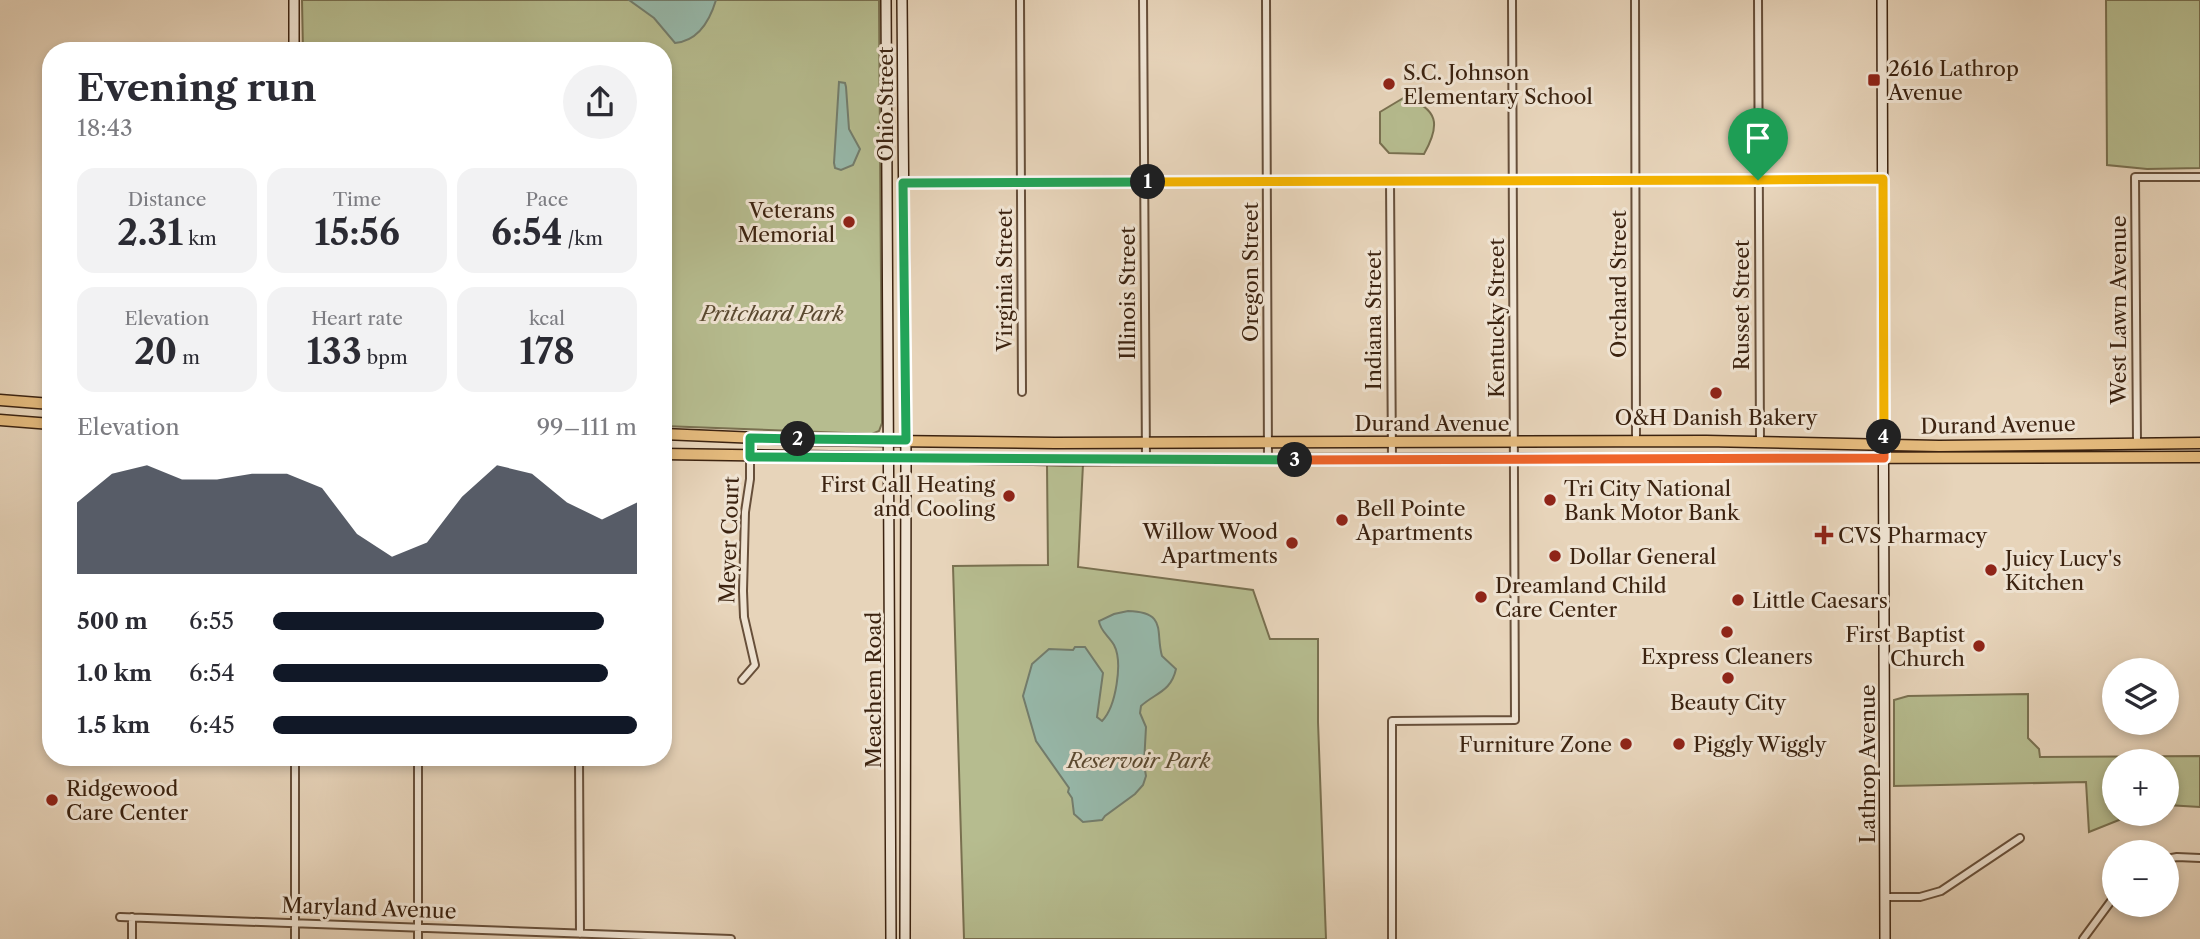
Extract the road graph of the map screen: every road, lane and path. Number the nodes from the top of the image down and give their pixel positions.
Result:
1 (294, 0) edge
2 (886, 0) edge
3 (902, 0) edge
4 (1020, 0) edge
5 (1143, 0) edge
6 (1266, 0) edge
7 (1512, 0) edge
8 (1635, 0) edge
9 (1758, 0) edge
10 (1882, 0) edge
11 (294, 42) edge
12 (2200, 177) edge
13 (1883, 179) junction
14 (1513, 180) junction
15 (1635, 180) junction
16 (1758, 180) junction
17 (1267, 181) junction
18 (1390, 181) junction
19 (1144, 182) junction
20 (903, 183) junction
21 (1021, 183) junction
22 (1022, 392) dead end
23 (0, 400) edge
24 (42, 403) edge
25 (0, 420) edge
26 (42, 423) edge
27 (672, 435) edge
28 (750, 438) junction
29 (888, 440) junction
30 (906, 440) junction
31 (1760, 441) junction
32 (1145, 442) junction
33 (1268, 442) junction
34 (1391, 442) junction
35 (1514, 442) junction
36 (1636, 442) junction
37 (2137, 443) junction
38 (2200, 443) edge
39 (1884, 444) junction
40 (672, 454) edge
41 (750, 457) junction
42 (1737, 457) junction
43 (2200, 457) edge
44 (888, 458) junction
45 (1515, 458) junction
46 (1884, 458) junction
47 (906, 459) junction
48 (1146, 460) junction
49 (1268, 460) junction
50 (1392, 460) junction
51 (906, 595) junction
52 (890, 596) junction
53 (742, 680) dead end
54 (891, 712) junction
55 (907, 712) junction
56 (295, 766) edge
57 (418, 766) edge
58 (579, 766) edge
59 (906, 837) junction
60 (891, 838) junction
61 (2020, 838) dead end
62 (2179, 857) edge
63 (2200, 858) edge
64 (1885, 897) junction
65 (2102, 913) edge
66 (120, 917) dead end
67 (132, 917) junction
68 (295, 923) junction
69 (418, 928) junction
70 (580, 933) junction
71 (132, 939) edge
72 (295, 939) edge
73 (418, 939) edge
74 (706, 939) edge
75 (731, 939) edge
76 (891, 939) edge
77 (905, 939) edge
78 (1392, 939) edge
79 (1885, 939) edge
80 (2083, 939) edge

1 - 11 street
2 - 29 street, Ohio Street
3 - 20 street, Ohio Street
4 - 21 street, Virginia Street
5 - 19 street, Illinois Street
6 - 17 street, Oregon Street
7 - 14 street, Kentucky Street
8 - 15 street, Orchard Street
9 - 16 street, Russet Street
10 - 13 street, Lathrop Avenue
12 - 37 street, West Lawn Avenue
13 - 16 street
13 - 39 street, Lathrop Avenue
14 - 15 street
14 - 18 street
14 - 35 street, Kentucky Street
15 - 16 street
15 - 36 street, Orchard Street
16 - 31 street, Russet Street
17 - 18 street
17 - 19 street
17 - 33 street, Oregon Street
18 - 34 street, Indiana Street
19 - 21 street
19 - 32 street, Illinois Street
20 - 21 street
20 - 30 street, Ohio Street
21 - 22 street, Virginia Street
23 - 24 main road
25 - 26 main road
27 - 28 main road, Durand Avenue
28 - 29 main road, Durand Avenue
28 - 41 street, Meyer Court
29 - 30 main road, Durand Avenue
29 - 44 street, Meachem Road
30 - 32 main road, Durand Avenue
30 - 47 street, Ohio Street
31 - 36 main road, Durand Avenue
31 - 39 main road, Durand Avenue
31 - 42 main road
32 - 33 main road, Durand Avenue
32 - 48 street, Illinois Street
33 - 34 main road, Durand Avenue
33 - 49 street, Oregon Street
34 - 35 main road, Durand Avenue
34 - 50 street, Indiana Street
35 - 36 main road, Durand Avenue
35 - 45 street, Kentucky Street
37 - 38 main road, Durand Avenue
37 - 39 main road, Durand Avenue
39 - 46 street, Lathrop Avenue
40 - 41 main road, Durand Avenue
41 - 44 main road, Durand Avenue
41 - 53 street, Meyer Court
42 - 45 main road, Durand Avenue
42 - 46 main road, Durand Avenue
43 - 46 main road, Durand Avenue
44 - 47 main road, Durand Avenue
44 - 52 street, Meachem Road
45 - 50 main road, Durand Avenue
45 - 78 street, Kentucky Street
46 - 64 street, Lathrop Avenue
47 - 48 main road, Durand Avenue
47 - 51 street, Meachem Road
48 - 49 main road, Durand Avenue
49 - 50 main road, Durand Avenue
51 - 52 street
51 - 55 street, Meachem Road
52 - 54 street, Meachem Road
54 - 55 street
54 - 60 street, Meachem Road
55 - 59 street, Meachem Road
56 - 68 street
57 - 69 street
58 - 70 street
59 - 60 street
59 - 77 street, Meachem Road
60 - 76 street, Meachem Road
61 - 64 street
62 - 63 street
64 - 79 street, Lathrop Avenue
65 - 80 street
66 - 67 street, Maryland Avenue
67 - 68 street, Maryland Avenue
67 - 71 street
68 - 69 street, Maryland Avenue
68 - 72 street
69 - 70 street, Maryland Avenue
69 - 73 street
70 - 74 street, Maryland Avenue
74 - 75 street, Maryland Avenue

